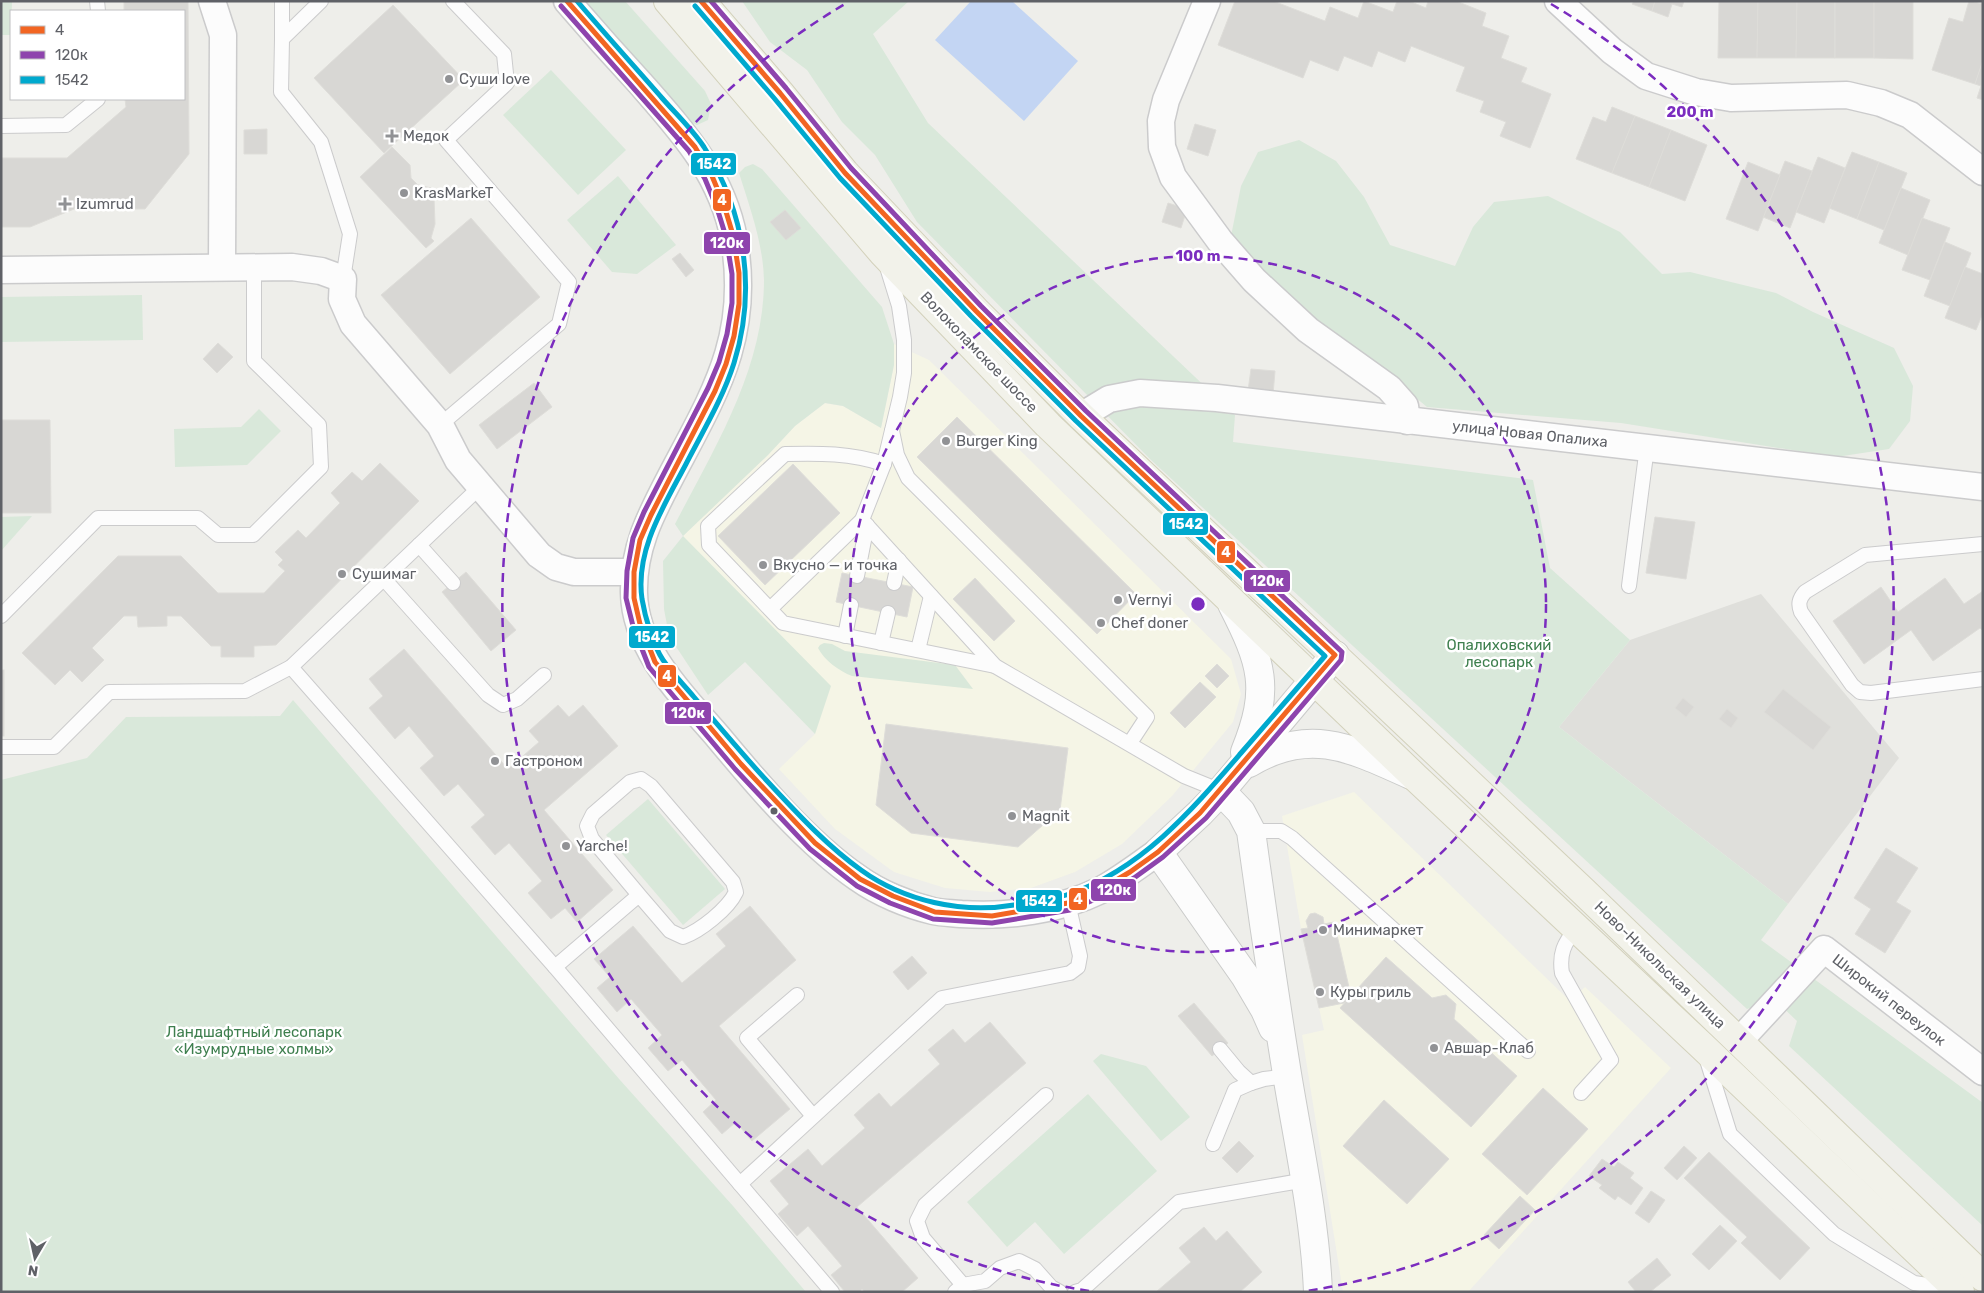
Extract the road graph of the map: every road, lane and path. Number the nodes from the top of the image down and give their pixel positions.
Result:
1 (212, 1) edge
2 (282, 1) edge
3 (322, 1) edge
4 (453, 1) edge
5 (567, 1) edge
6 (668, 1) edge
7 (700, 1) edge
8 (1207, 1) edge
9 (1558, 1) edge
10 (282, 39) junction
11 (97, 100) edge
12 (1, 126) edge
13 (1983, 172) edge
14 (882, 252) junction
15 (222, 267) junction
16 (254, 267) junction
17 (1, 270) edge
18 (343, 279) junction
19 (1081, 416) junction
20 (1407, 421) junction
21 (440, 425) junction
22 (892, 431) junction
23 (1647, 447) junction
24 (884, 464) junction
25 (481, 486) junction
26 (1983, 487) edge
27 (864, 522) junction
28 (1983, 544) edge
29 (419, 545) junction
30 (899, 560) junction
31 (634, 572) junction
32 (857, 576) dead end
33 (384, 579) junction
34 (453, 583) dead end
35 (894, 583) dead end
36 (1629, 586) dead end
37 (931, 596) junction
38 (1231, 601) junction
39 (851, 605) dead end
40 (770, 609) junction
41 (888, 613) dead end
42 (1, 616) edge
43 (846, 636) junction
44 (881, 643) junction
45 (918, 650) junction
46 (1335, 656) junction
47 (995, 666) junction
48 (291, 667) junction
49 (544, 675) dead end
50 (1983, 679) edge
51 (1314, 681) junction
52 (1130, 744) junction
53 (1, 747) edge
54 (1415, 777) junction
55 (1229, 780) junction
56 (1251, 831) junction
57 (1158, 852) junction
58 (639, 895) junction
59 (1068, 903) junction
60 (1576, 930) junction
61 (555, 967) junction
62 (797, 995) dead end
63 (1739, 1042) junction
64 (1702, 1046) junction
65 (1220, 1050) dead end
66 (1528, 1051) dead end
67 (1286, 1064) junction
68 (1983, 1072) edge
69 (1251, 1083) junction
70 (1581, 1093) dead end
71 (1046, 1095) dead end
72 (813, 1116) junction
73 (1213, 1144) dead end
74 (1306, 1180) junction
75 (740, 1184) junction
76 (1983, 1278) edge
77 (959, 1288) edge
78 (1959, 1291) edge
79 (832, 1292) edge
80 (1060, 1292) edge
81 (1075, 1292) edge
82 (1318, 1292) edge

1 - 15 street
2 - 10 lane
3 - 10 lane
4 - 21 lane
5 - 31 street
6 - 14 main road, Волоколамское шоссе
7 - 19 main road, Волоколамское шоссе
8 - 20 street
9 - 13 street
10 - 18 lane
11 - 12 lane
14 - 22 lane
14 - 38 main road, Волоколамское шоссе
15 - 16 street
15 - 17 street
16 - 18 street
16 - 42 lane
18 - 21 street
19 - 20 street, улица Новая Опалиха
19 - 46 main road, Волоколамское шоссе
20 - 23 street, улица Новая Опалиха
21 - 25 street
22 - 24 lane
22 - 52 lane
23 - 26 street, улица Новая Опалиха
23 - 36 lane
24 - 27 lane
24 - 40 lane
25 - 29 lane
25 - 31 street
27 - 30 lane
27 - 32 lane
27 - 40 lane
28 - 50 lane
29 - 33 lane
29 - 34 lane
30 - 35 lane
30 - 37 lane
31 - 59 street
33 - 48 lane
33 - 49 lane
37 - 45 lane
37 - 47 lane
38 - 51 main road, Волоколамское шоссе
38 - 55 street
39 - 43 lane
40 - 43 lane
41 - 44 lane
43 - 44 lane
44 - 45 lane
45 - 47 lane
46 - 51 street
46 - 63 main road, Ново-Никольская улица
47 - 52 lane
48 - 53 lane
48 - 61 lane
51 - 54 main road, Ново-Никольская улица
51 - 55 street
52 - 55 lane
54 - 55 street
54 - 60 main road, Ново-Никольская улица
55 - 56 street
55 - 57 street
56 - 66 lane
56 - 67 street
57 - 59 street
57 - 67 street
58 - 58 lane
58 - 61 lane
59 - 72 lane
60 - 64 main road, Ново-Никольская улица
60 - 70 lane
61 - 75 lane
62 - 72 lane
63 - 68 street, Широкий переулок
63 - 76 main road, Ново-Никольская улица
64 - 78 main road, Ново-Никольская улица
64 - 78 lane
65 - 69 lane
67 - 69 lane
67 - 74 street
69 - 73 lane
71 - 77 lane
72 - 75 lane
74 - 81 lane
74 - 82 street
75 - 79 lane
77 - 80 lane

